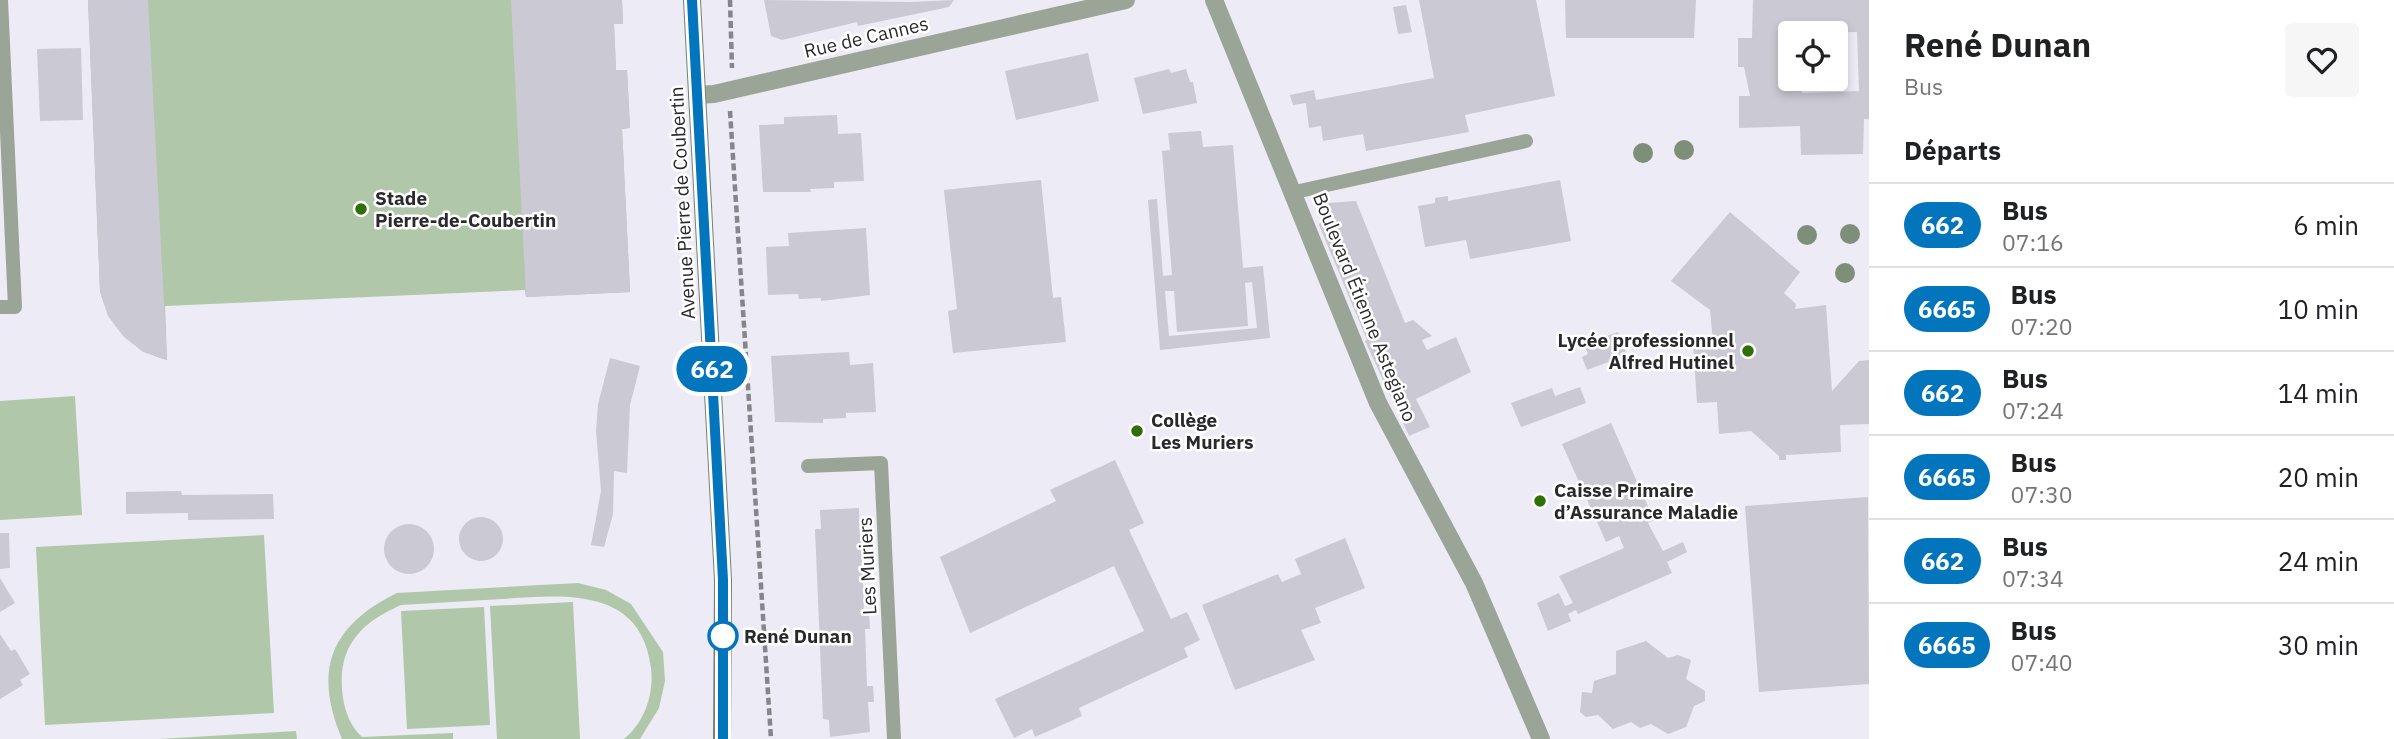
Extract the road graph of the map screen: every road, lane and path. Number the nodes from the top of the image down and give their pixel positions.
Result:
1 (1, 0) edge
2 (692, 0) edge
3 (730, 0) edge
4 (1126, 0) edge
5 (1214, 0) edge
6 (732, 71) dead end
7 (697, 95) junction
8 (730, 110) dead end
9 (1526, 141) dead end
10 (1295, 192) junction
11 (0, 307) edge
12 (808, 466) dead end
13 (722, 739) edge
14 (771, 739) edge
15 (894, 739) edge
16 (1541, 739) edge

1 - 11 lane
2 - 7 main road, Avenue Pierre de Coubertin
3 - 6 path
4 - 7 street, Rue de Cannes
5 - 10 street, Boulevard Étienne Astegiano
7 - 13 main road, Avenue Pierre de Coubertin
8 - 14 path
9 - 10 lane
10 - 16 street, Boulevard Étienne Astegiano
12 - 15 lane, Les Muriers

